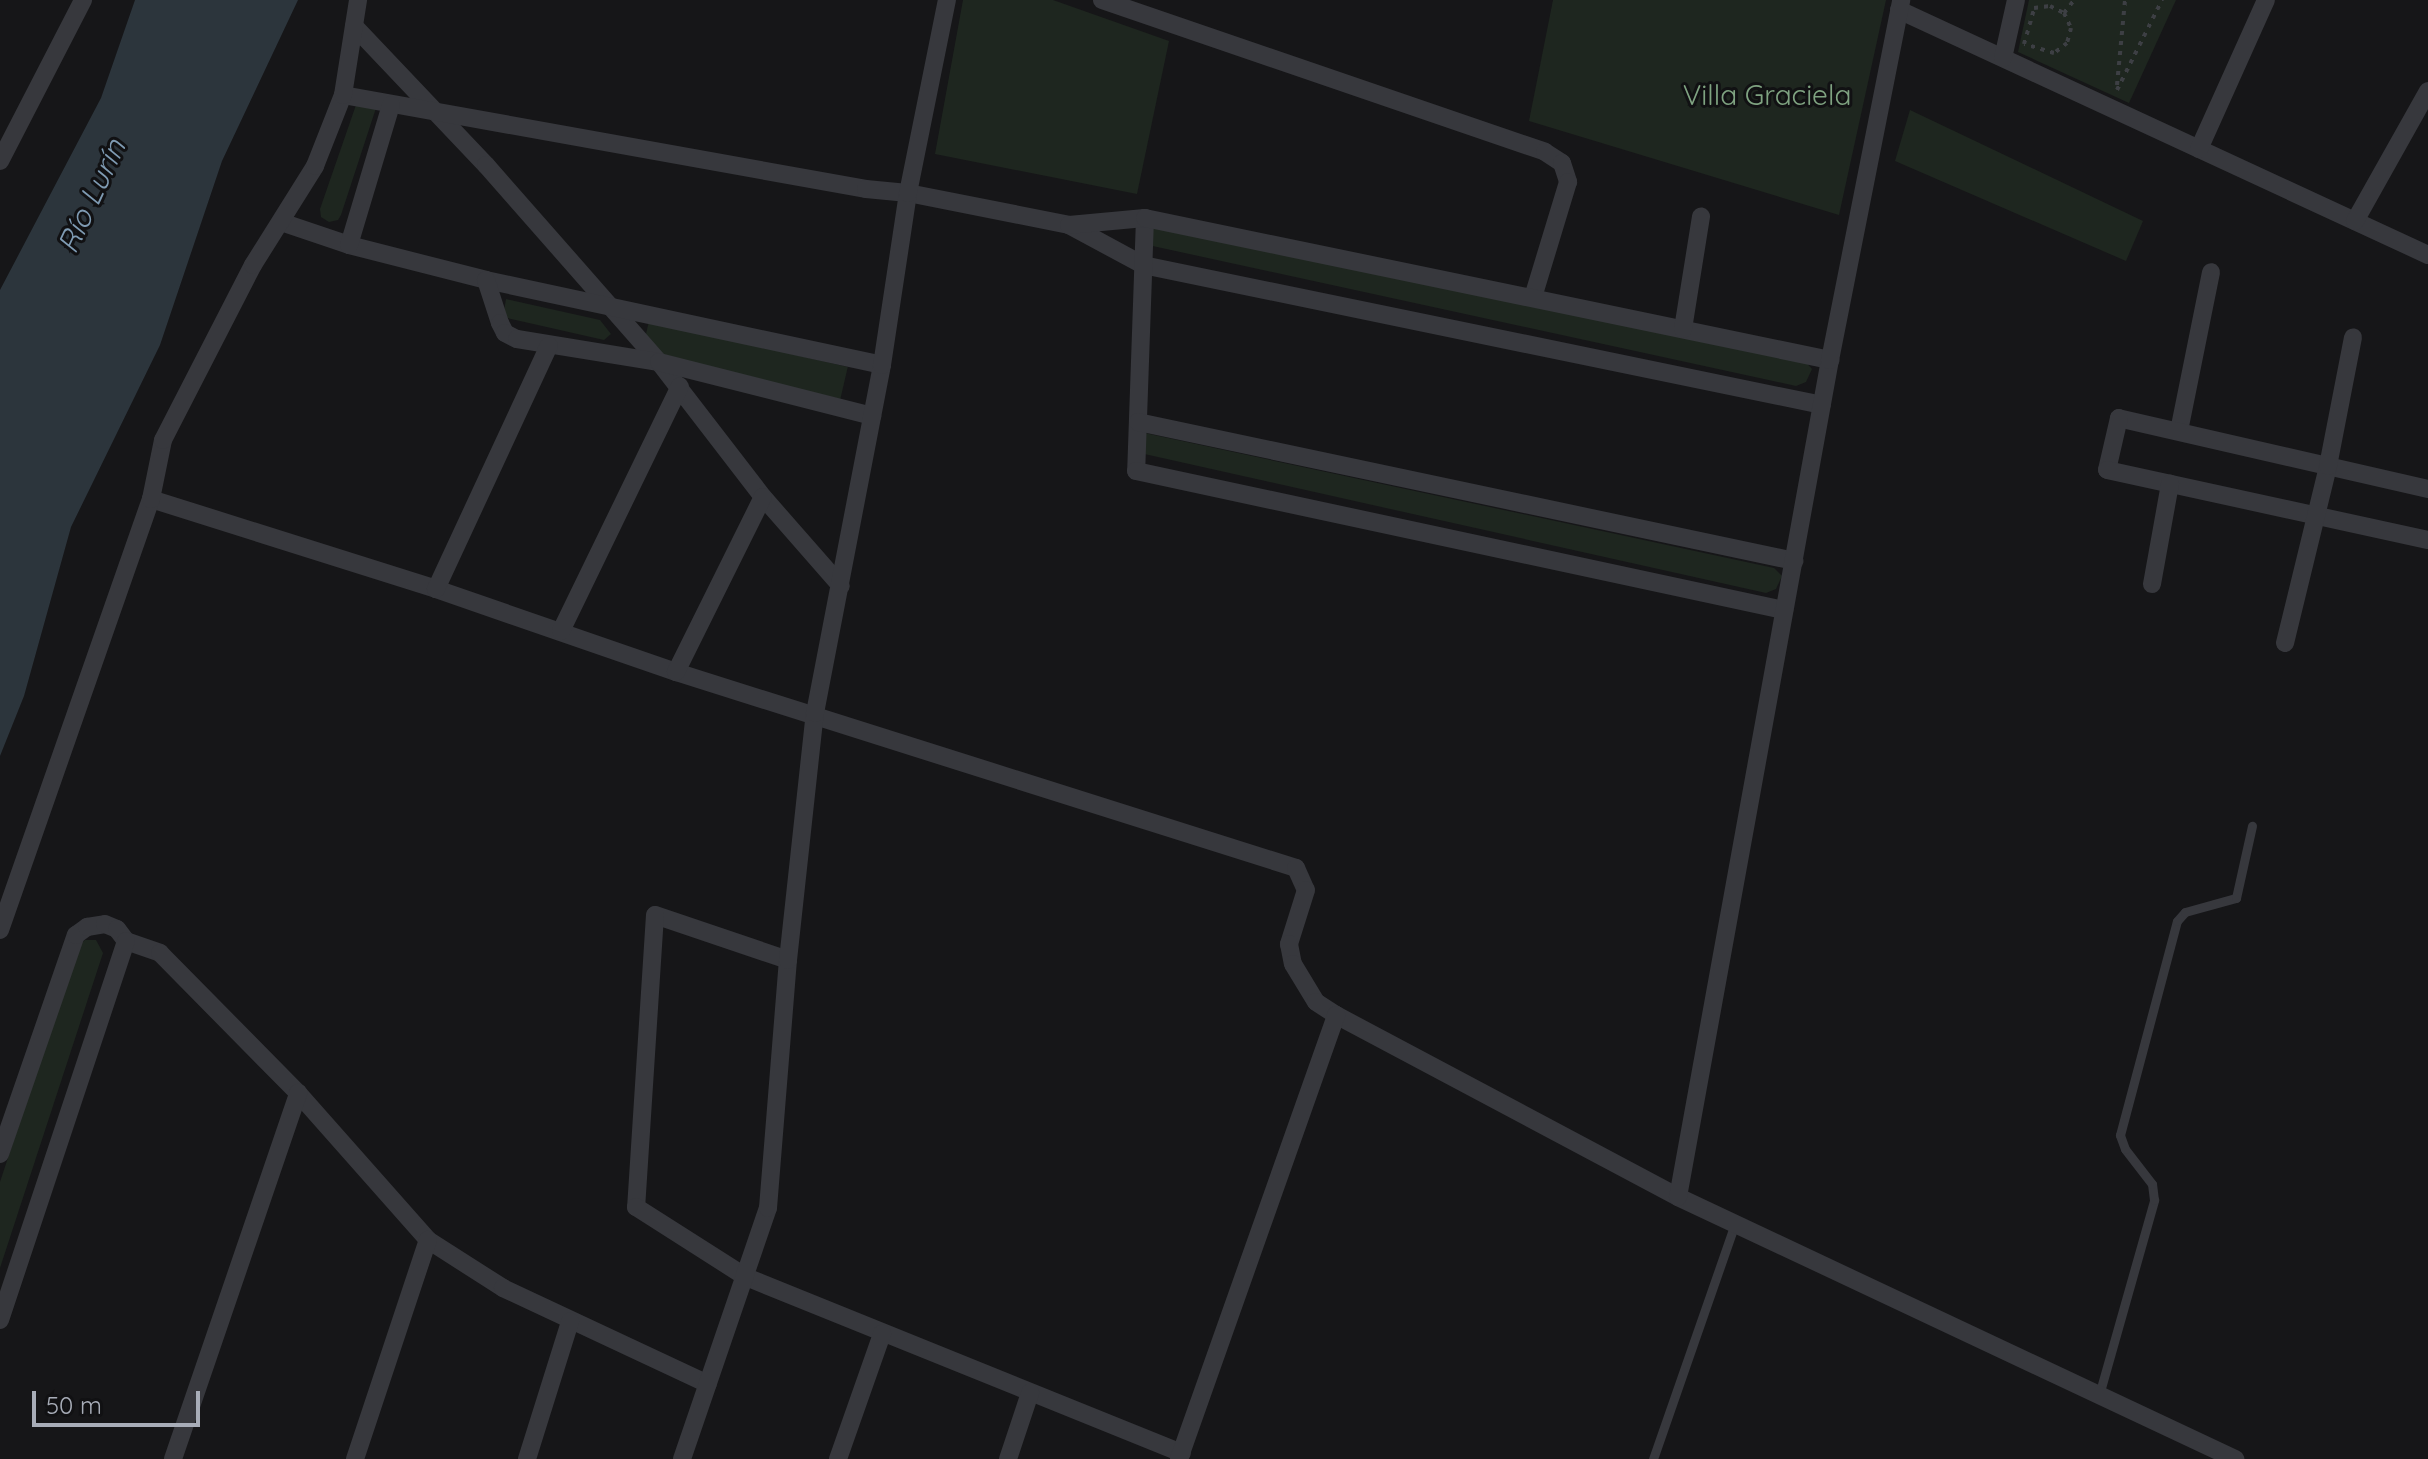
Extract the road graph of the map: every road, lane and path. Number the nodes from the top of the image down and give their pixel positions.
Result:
1 (83, 0) edge
2 (358, 0) edge
3 (947, 0) edge
4 (1102, 0) edge
5 (2016, 0) edge
6 (2074, 0) edge
7 (2125, 0) edge
8 (2162, 0) edge
9 (2266, 0) edge
10 (1900, 5) edge
11 (2064, 13) junction
12 (354, 26) junction
13 (2003, 58) junction
14 (2117, 90) junction
15 (2428, 91) edge
16 (343, 95) junction
17 (2130, 96) dead end
18 (391, 105) junction
19 (438, 114) junction
20 (2199, 149) junction
21 (0, 161) edge
22 (908, 193) junction
23 (1701, 216) dead end
24 (1145, 218) junction
25 (2355, 221) junction
26 (281, 222) junction
27 (1069, 225) junction
28 (349, 245) junction
29 (2428, 255) edge
30 (1143, 265) junction
31 (2211, 272) dead end
32 (486, 280) junction
33 (1533, 297) junction
34 (610, 308) junction
35 (1683, 329) junction
36 (2353, 337) dead end
37 (549, 346) junction
38 (1830, 360) junction
39 (659, 362) junction
40 (882, 365) junction
41 (680, 386) junction
42 (1822, 405) junction
43 (872, 416) junction
44 (1138, 422) junction
45 (2179, 431) junction
46 (2328, 466) junction
47 (2170, 484) junction
48 (2428, 489) edge
49 (763, 497) junction
50 (151, 499) junction
51 (2315, 515) junction
52 (2428, 540) edge
53 (1794, 561) junction
54 (2152, 584) dead end
55 (841, 586) junction
56 (436, 589) junction
57 (1784, 610) junction
58 (561, 631) junction
59 (2285, 643) dead end
60 (676, 672) junction
61 (815, 713) junction
62 (2252, 826) dead end
63 (0, 930) edge
64 (126, 941) junction
65 (788, 960) junction
66 (1336, 1015) junction
67 (298, 1093) junction
68 (0, 1154) edge
69 (1678, 1197) junction
70 (1735, 1224) junction
71 (428, 1240) junction
72 (746, 1277) junction
73 (0, 1320) edge
74 (570, 1322) junction
75 (882, 1334) junction
76 (708, 1384) junction
77 (1030, 1393) junction
78 (2099, 1395) junction
79 (1180, 1456) edge
80 (173, 1459) edge
81 (355, 1459) edge
82 (527, 1459) edge
83 (682, 1459) edge
84 (838, 1459) edge
85 (1008, 1459) edge
86 (1653, 1459) edge
87 (2235, 1459) edge

1 - 21 street
2 - 12 street
3 - 22 street
4 - 33 street
5 - 13 street
6 - 11 path
7 - 14 path
8 - 14 path
9 - 20 street
10 - 13 street
10 - 38 street
11 - 11 path
12 - 16 street
12 - 19 street
13 - 20 street
14 - 17 path
15 - 25 street
16 - 18 street
16 - 26 street
18 - 19 street
18 - 28 street
19 - 22 street
19 - 34 street
20 - 25 street
22 - 27 street
22 - 40 street
23 - 35 street
24 - 27 street
24 - 30 street
24 - 33 street
25 - 29 street
26 - 28 street
26 - 50 street
27 - 30 street
28 - 32 street
30 - 42 street
30 - 44 street
31 - 45 street
32 - 34 street
32 - 37 street
33 - 35 street
34 - 39 street
34 - 40 street
35 - 38 street
36 - 46 street
37 - 39 street
37 - 56 street
38 - 42 street
39 - 41 street
39 - 43 street
40 - 43 street
41 - 49 street
41 - 58 street
42 - 53 street
43 - 55 street
44 - 53 street
44 - 57 street
45 - 46 street
45 - 47 street
46 - 48 street
46 - 51 street
47 - 51 street
47 - 54 street
49 - 55 street
49 - 60 street
50 - 56 street
50 - 63 street
51 - 52 street
51 - 59 street
53 - 57 street
55 - 61 street
56 - 58 street
57 - 69 street
58 - 60 street
60 - 61 street
61 - 65 street
61 - 66 street
62 - 78 lane
64 - 67 street
64 - 68 street
64 - 73 street
65 - 72 street
65 - 72 street
66 - 69 street
66 - 79 street
67 - 71 street
67 - 80 street
69 - 70 street
70 - 78 street
70 - 86 lane
71 - 74 street
71 - 81 street
72 - 75 street
72 - 76 street
74 - 76 street
74 - 82 street
75 - 77 street
75 - 84 street
76 - 83 street
77 - 79 street
77 - 85 street
78 - 87 street

